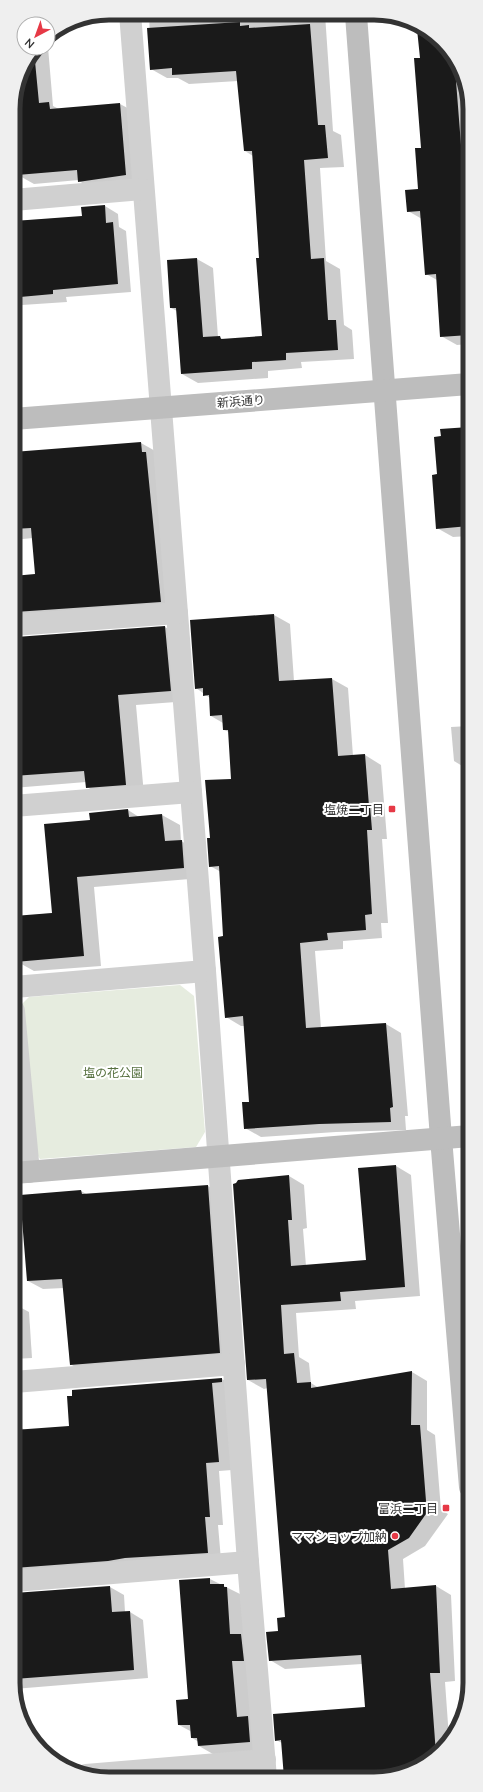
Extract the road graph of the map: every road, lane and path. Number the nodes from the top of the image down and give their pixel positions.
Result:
1 (130, 20) edge
2 (356, 20) edge
3 (142, 189) junction
4 (20, 199) edge
5 (463, 384) edge
6 (385, 390) junction
7 (161, 407) junction
8 (20, 418) edge
9 (177, 613) junction
10 (20, 624) edge
11 (191, 792) junction
12 (20, 806) edge
13 (205, 971) junction
14 (20, 986) edge
15 (463, 1136) edge
16 (441, 1138) junction
17 (20, 1149) edge
18 (219, 1156) junction
19 (21, 1172) edge
20 (234, 1364) junction
21 (20, 1382) edge
22 (463, 1403) edge
23 (248, 1562) junction
24 (20, 1581) edge
25 (266, 1769) edge
26 (176, 1772) edge

1 - 3 street
2 - 6 street
3 - 4 street
3 - 7 street
5 - 6 street, 新浜通り
6 - 7 street, 新浜通り
6 - 16 street
7 - 8 street, 新浜通り
7 - 9 street
9 - 10 street
9 - 11 street
11 - 12 street
11 - 13 street
13 - 14 street
13 - 18 street
15 - 16 street
16 - 18 street
16 - 22 street
17 - 19 street
18 - 19 street
18 - 20 street
20 - 21 street
20 - 23 street
23 - 24 street
23 - 25 street
25 - 26 street

